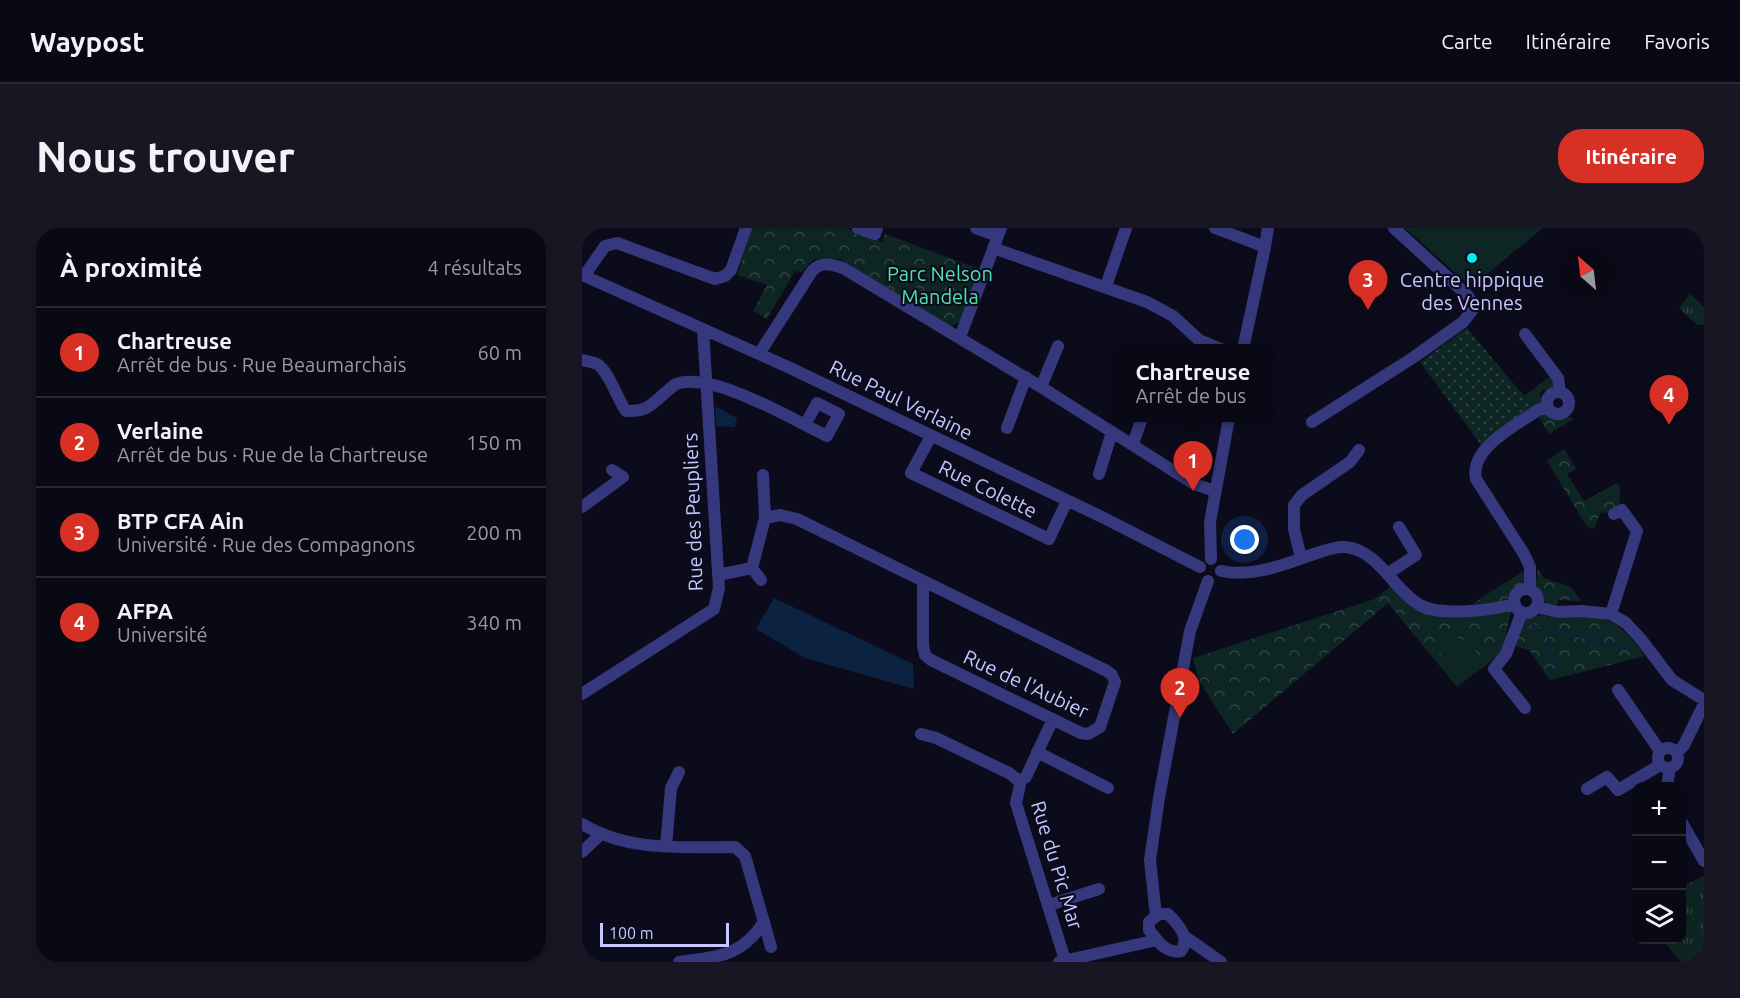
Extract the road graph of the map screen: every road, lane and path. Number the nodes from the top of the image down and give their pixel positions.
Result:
1 (746, 228) edge
2 (858, 228) edge
3 (976, 228) edge
4 (1126, 228) edge
5 (1215, 228) edge
6 (1268, 228) edge
7 (1394, 228) edge
8 (876, 231) edge
9 (999, 232) edge
10 (1265, 246) junction
11 (993, 248) junction
12 (583, 276) edge
13 (1106, 286) junction
14 (703, 329) junction
15 (1525, 334) dead end
16 (960, 337) junction
17 (1210, 344) edge
18 (1244, 344) edge
19 (1058, 346) dead end
20 (759, 354) junction
21 (582, 360) edge
22 (1026, 377) junction
23 (706, 383) junction
24 (1041, 387) junction
25 (1560, 392) junction
26 (1548, 406) junction
27 (1140, 422) edge
28 (1228, 422) edge
29 (1312, 422) dead end
30 (805, 425) dead end
31 (1007, 428) dead end
32 (1112, 432) junction
33 (931, 436) junction
34 (1132, 444) junction
35 (1359, 450) dead end
36 (612, 470) dead end
37 (1099, 474) dead end
38 (763, 475) dead end
39 (1215, 491) junction
40 (1067, 501) junction
41 (582, 507) edge
42 (1614, 514) dead end
43 (765, 518) junction
44 (1399, 527) dead end
45 (1301, 558) junction
46 (1211, 559) junction
47 (1200, 567) junction
48 (752, 568) junction
49 (1221, 571) junction
50 (1387, 574) junction
51 (718, 575) junction
52 (760, 580) dead end
53 (923, 581) junction
54 (1208, 581) junction
55 (1530, 590) junction
56 (1536, 607) junction
57 (1518, 608) junction
58 (1611, 614) junction
59 (1618, 690) dead end
60 (582, 694) edge
61 (1704, 702) edge
62 (1524, 708) dead end
63 (1053, 719) junction
64 (921, 734) dead end
65 (1660, 751) junction
66 (1037, 753) junction
67 (1677, 753) junction
68 (1665, 766) junction
69 (679, 772) dead end
70 (1019, 781) junction
71 (1666, 782) edge
72 (1108, 788) dead end
73 (1587, 789) dead end
74 (582, 824) edge
75 (1686, 830) edge
76 (600, 835) junction
77 (666, 846) junction
78 (582, 852) edge
79 (1704, 861) edge
80 (1099, 889) dead end
81 (1049, 905) junction
82 (1162, 915) junction
83 (764, 922) junction
84 (1169, 945) edge
85 (771, 947) dead end
86 (1218, 959) edge
87 (1062, 961) edge
88 (679, 962) edge
89 (1164, 962) edge

1 - 12 street
2 - 8 street
3 - 9 street
4 - 13 street
5 - 10 street
6 - 10 street
7 - 29 street
9 - 11 street
10 - 18 street
11 - 13 street
11 - 16 street
12 - 14 street, Rue Paul Verlaine
13 - 17 street
14 - 20 street, Rue Paul Verlaine
14 - 23 street, Rue des Peupliers
15 - 25 street
16 - 20 street
16 - 22 street
19 - 24 street
20 - 33 street, Rue Paul Verlaine
21 - 23 street
22 - 24 street
22 - 31 street
23 - 30 street
23 - 51 street, Rue des Peupliers
24 - 32 street
25 - 26 street
25 - 26 street
26 - 55 street
27 - 34 street
28 - 39 street
32 - 34 street
32 - 37 street
33 - 40 street, Rue Paul Verlaine
33 - 40 street, Rue Colette
34 - 39 street
35 - 45 street
36 - 41 street
38 - 43 street
39 - 46 street
40 - 47 street, Rue Paul Verlaine
42 - 58 street
43 - 48 street
43 - 53 street, Rue de l'Aubier
44 - 50 street
45 - 49 street
45 - 50 street
46 - 47 street
46 - 49 street
47 - 54 street
48 - 51 street
48 - 52 street
49 - 54 street
50 - 57 street
51 - 60 street, Rue des Peupliers
53 - 63 street, Rue de l'Aubier
53 - 63 street, Rue de l'Aubier
54 - 82 street
55 - 56 street
55 - 57 street
56 - 57 street
56 - 58 street
57 - 62 street
58 - 61 street
59 - 65 street
61 - 67 street
63 - 66 street, Rue du Pic Mar
64 - 70 street
65 - 67 street
65 - 68 street
66 - 70 street, Rue du Pic Mar
66 - 72 street
67 - 68 street
68 - 71 street
68 - 73 street
69 - 77 street
70 - 81 street, Rue du Pic Mar
74 - 76 street
75 - 79 street
76 - 77 street
76 - 78 street
77 - 83 street
80 - 81 street
81 - 87 street, Rue du Pic Mar
82 - 84 street
82 - 84 street
83 - 85 street
83 - 88 street
84 - 86 street
84 - 87 street
84 - 89 street

